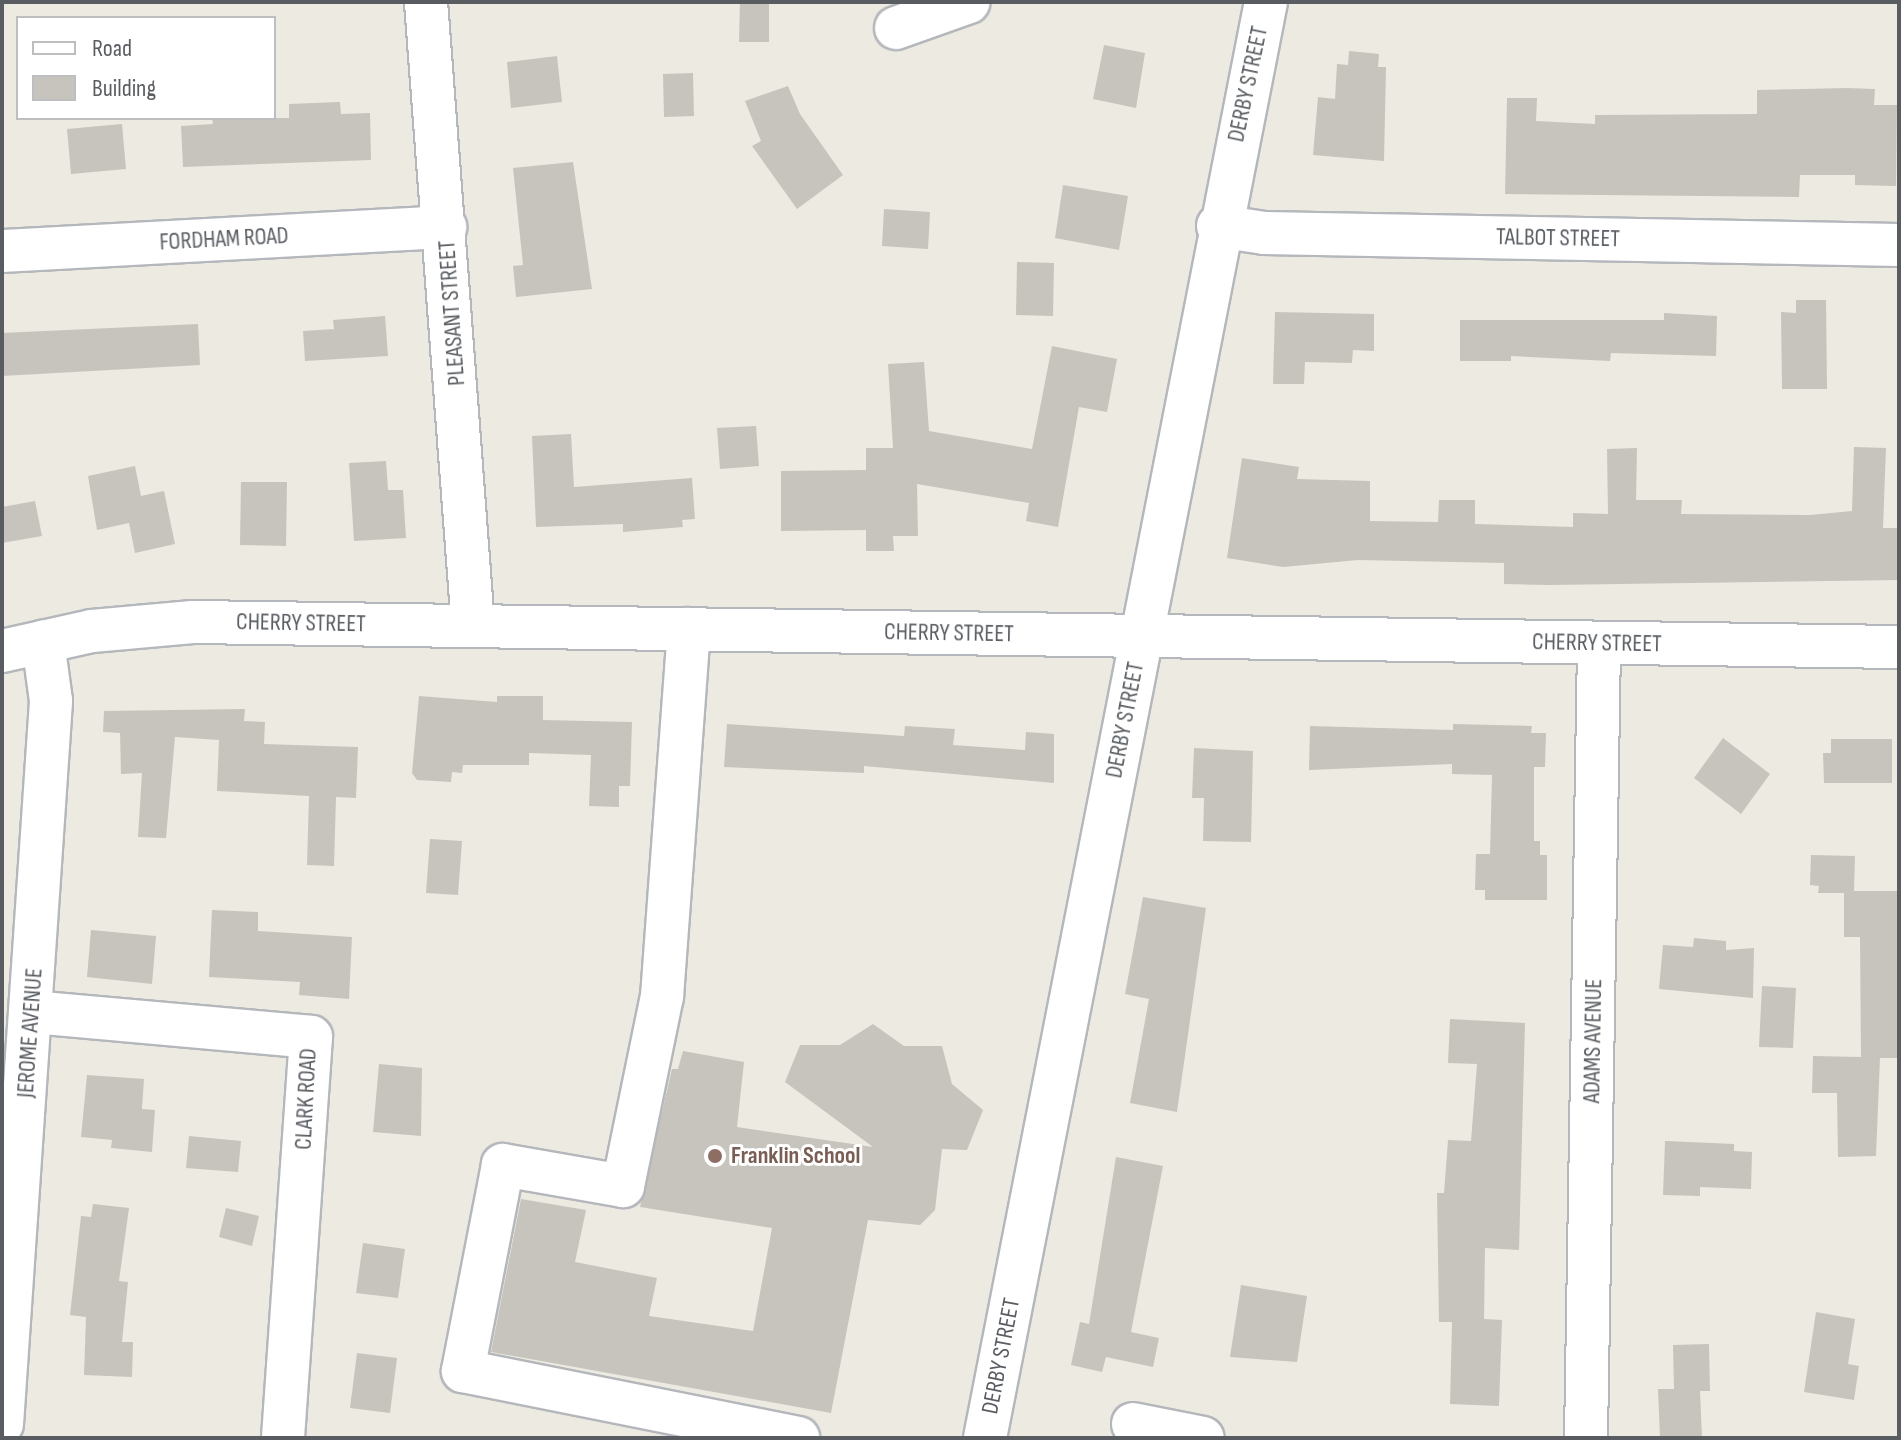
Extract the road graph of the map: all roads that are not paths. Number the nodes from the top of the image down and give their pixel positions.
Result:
1 (426, 2) edge
2 (969, 2) edge
3 (1266, 2) edge
4 (896, 28) dead end
5 (1218, 226) junction
6 (445, 227) junction
7 (1899, 245) edge
8 (2, 251) edge
9 (473, 625) junction
10 (689, 629) junction
11 (1141, 637) junction
12 (43, 642) junction
13 (1599, 643) junction
14 (1899, 647) edge
15 (2, 651) edge
16 (32, 1012) junction
17 (2, 1424) edge
18 (1133, 1424) dead end
19 (283, 1438) edge
20 (798, 1438) edge
21 (985, 1438) edge
22 (1203, 1438) edge
23 (1586, 1438) edge

1 - 6 street, PLEASANT STREET
2 - 4 street
3 - 5 street, DERBY STREET
5 - 7 street, TALBOT STREET
5 - 11 street, DERBY STREET
6 - 8 street, FORDHAM ROAD
6 - 9 street, PLEASANT STREET
9 - 10 street, CHERRY STREET
9 - 12 street, CHERRY STREET
10 - 11 street, CHERRY STREET
10 - 20 street
11 - 13 street, CHERRY STREET
11 - 21 street, DERBY STREET
12 - 15 street, CHERRY STREET
12 - 16 street, JEROME AVENUE
13 - 14 street, CHERRY STREET
13 - 23 street, ADAMS AVENUE
16 - 17 street, JEROME AVENUE
16 - 19 street, CLARK ROAD
18 - 22 street

